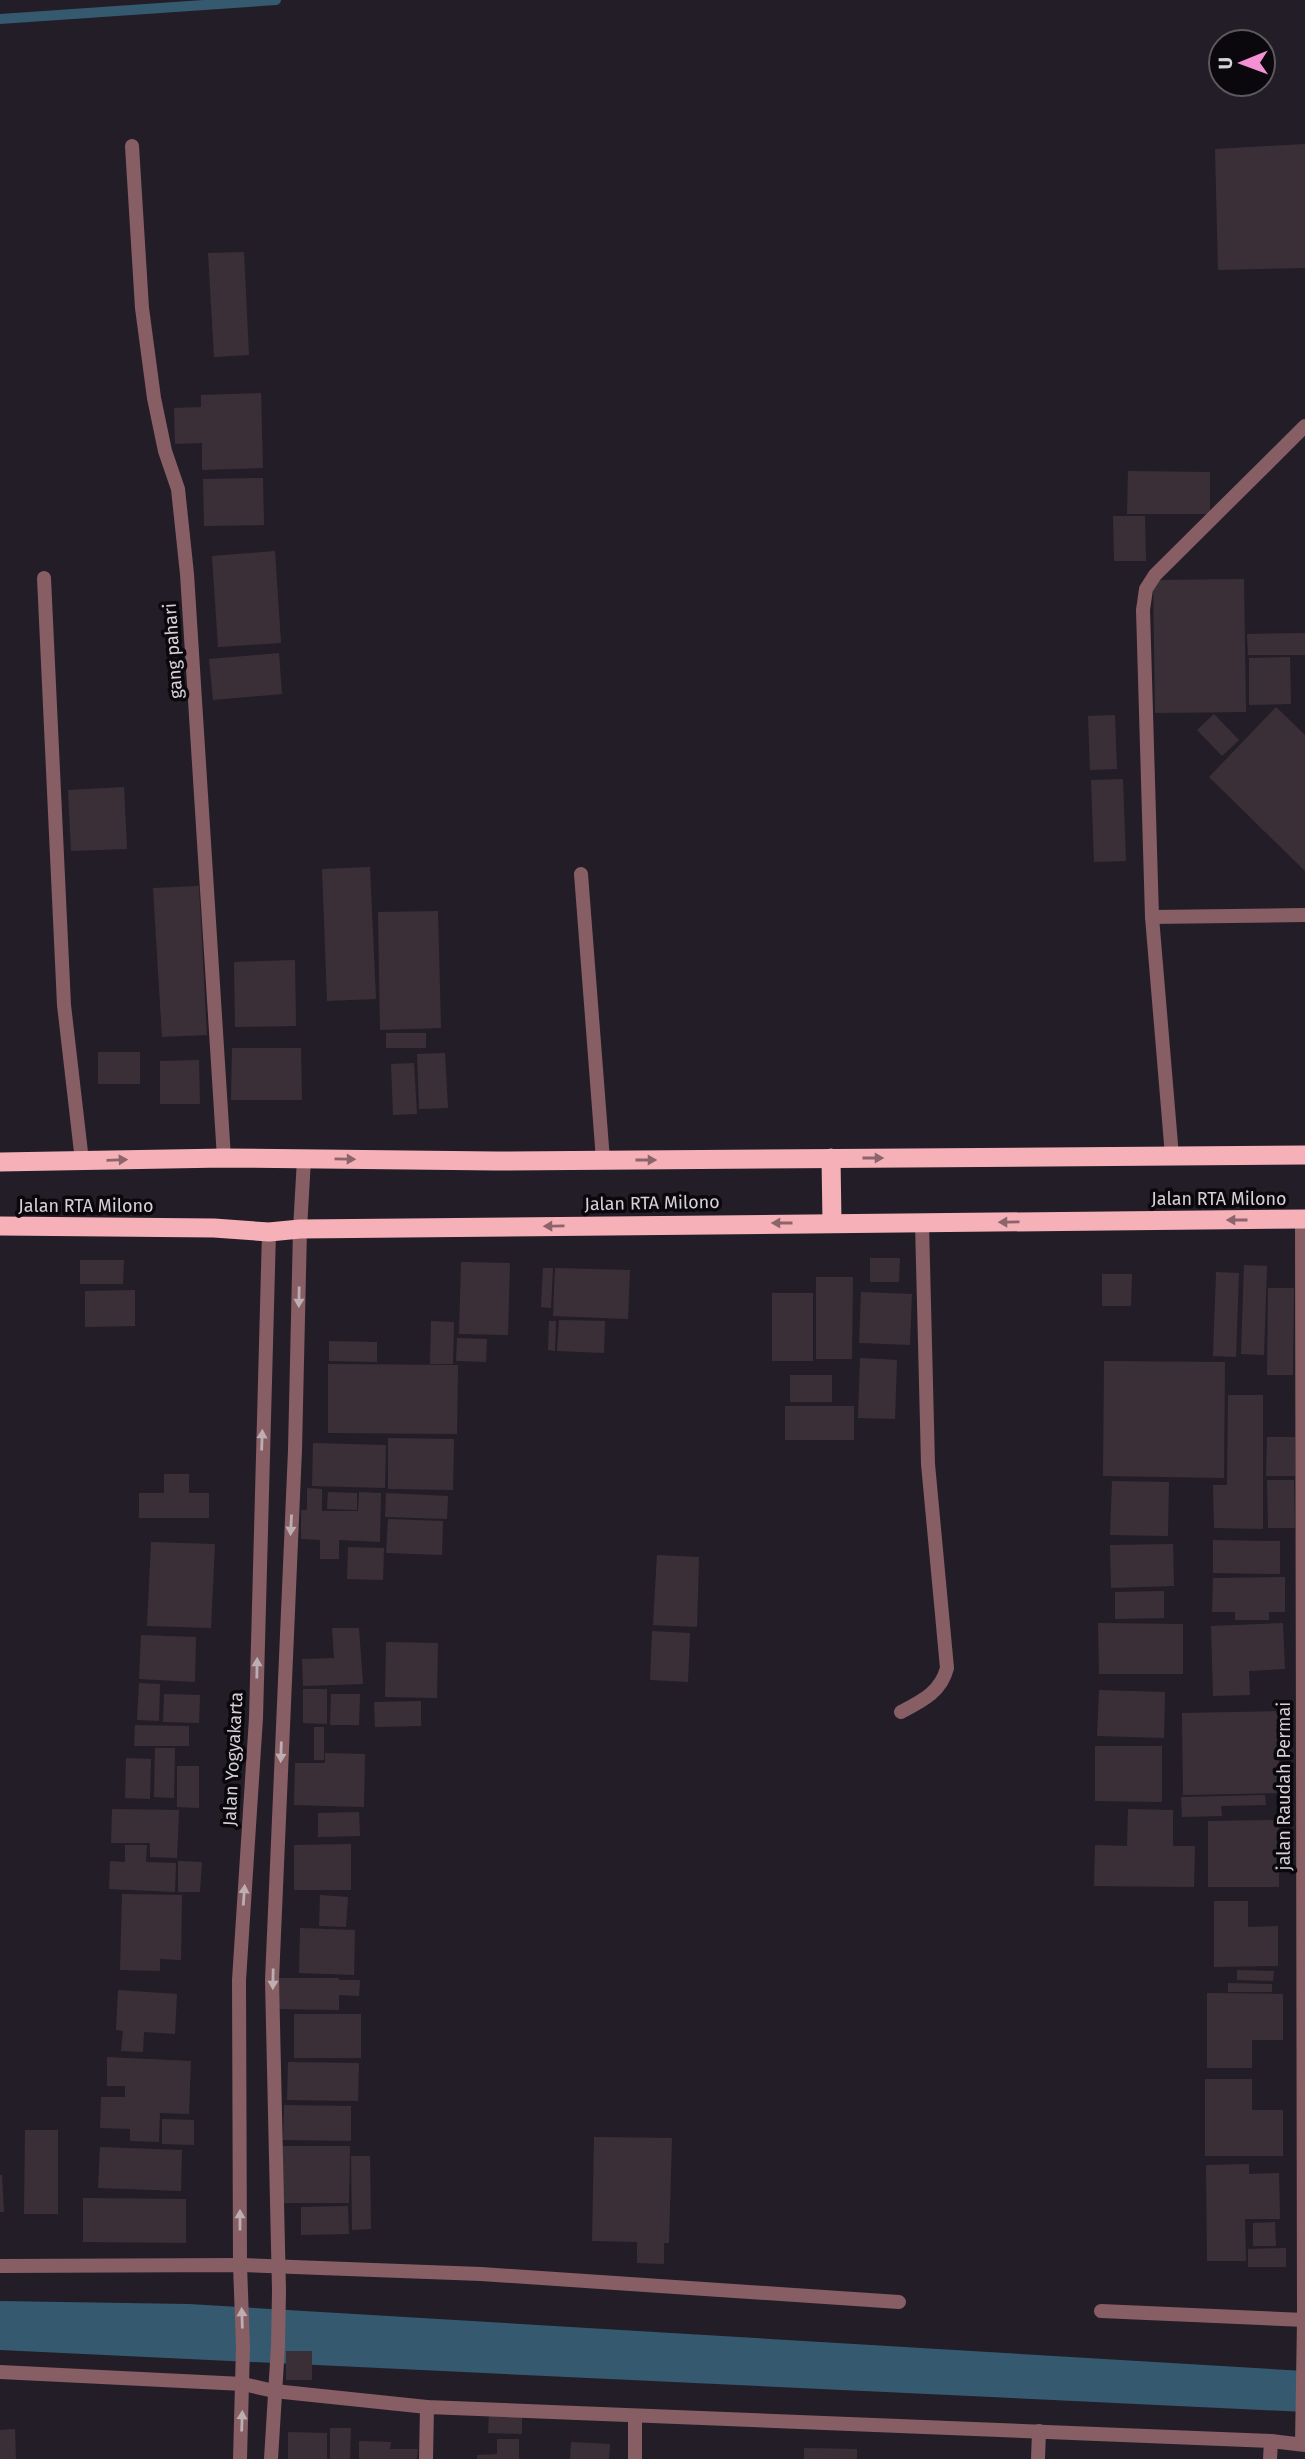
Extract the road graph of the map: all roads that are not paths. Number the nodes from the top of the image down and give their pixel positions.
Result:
1 (132, 146) dead end
2 (1305, 426) edge
3 (44, 578) dead end
4 (581, 874) dead end
5 (1305, 915) edge
6 (1152, 917) junction
7 (1305, 1155) edge
8 (1172, 1156) junction
9 (224, 1158) junction
10 (831, 1158) junction
11 (304, 1159) junction
12 (603, 1160) junction
13 (0, 1161) edge
14 (82, 1161) junction
15 (1304, 1219) edge
16 (832, 1223) junction
17 (922, 1223) junction
18 (0, 1226) edge
19 (300, 1229) junction
20 (269, 1232) junction
21 (901, 1712) dead end
22 (240, 2265) junction
23 (0, 2266) edge
24 (278, 2267) junction
25 (899, 2302) dead end
26 (1101, 2312) dead end
27 (1304, 2320) edge
28 (0, 2372) edge
29 (243, 2384) junction
30 (274, 2391) junction
31 (427, 2407) junction
32 (635, 2416) junction
33 (1039, 2431) junction
34 (1272, 2441) junction
35 (1303, 2444) edge
36 (240, 2459) edge
37 (271, 2459) edge
38 (426, 2459) edge
39 (635, 2459) edge
40 (1038, 2459) edge
41 (1270, 2459) edge

1 - 9 street, gang pahari
2 - 6 street
3 - 14 street
4 - 12 street
5 - 6 street
6 - 8 street
7 - 8 highway
10 -> 8 highway
9 - 11 highway
14 -> 9 highway
12 -> 10 highway
10 - 16 highway
11 -> 12 highway
11 - 19 street
13 - 14 highway
15 -> 17 highway, Jalan RTA Milono
15 - 27 street, jalan Raudah Permai
16 - 17 highway, Jalan RTA Milono
16 -> 19 highway, Jalan RTA Milono
17 - 21 street
18 - 20 highway, Jalan RTA Milono
19 - 20 highway, Jalan RTA Milono
19 -> 24 street
22 -> 20 street, Jalan Yogyakarta
22 - 23 street
22 - 24 street
29 -> 22 street, Jalan Yogyakarta
24 - 25 street
24 - 30 street
26 - 27 street
27 - 35 street, jalan Raudah Permai
28 - 29 street
29 - 30 street
36 -> 29 street, Jalan Yogyakarta
30 - 31 street
30 - 37 street
31 - 32 street
31 - 38 street
32 - 33 street
32 - 39 street
33 - 34 street
33 - 40 street
34 - 35 street
34 - 41 street

